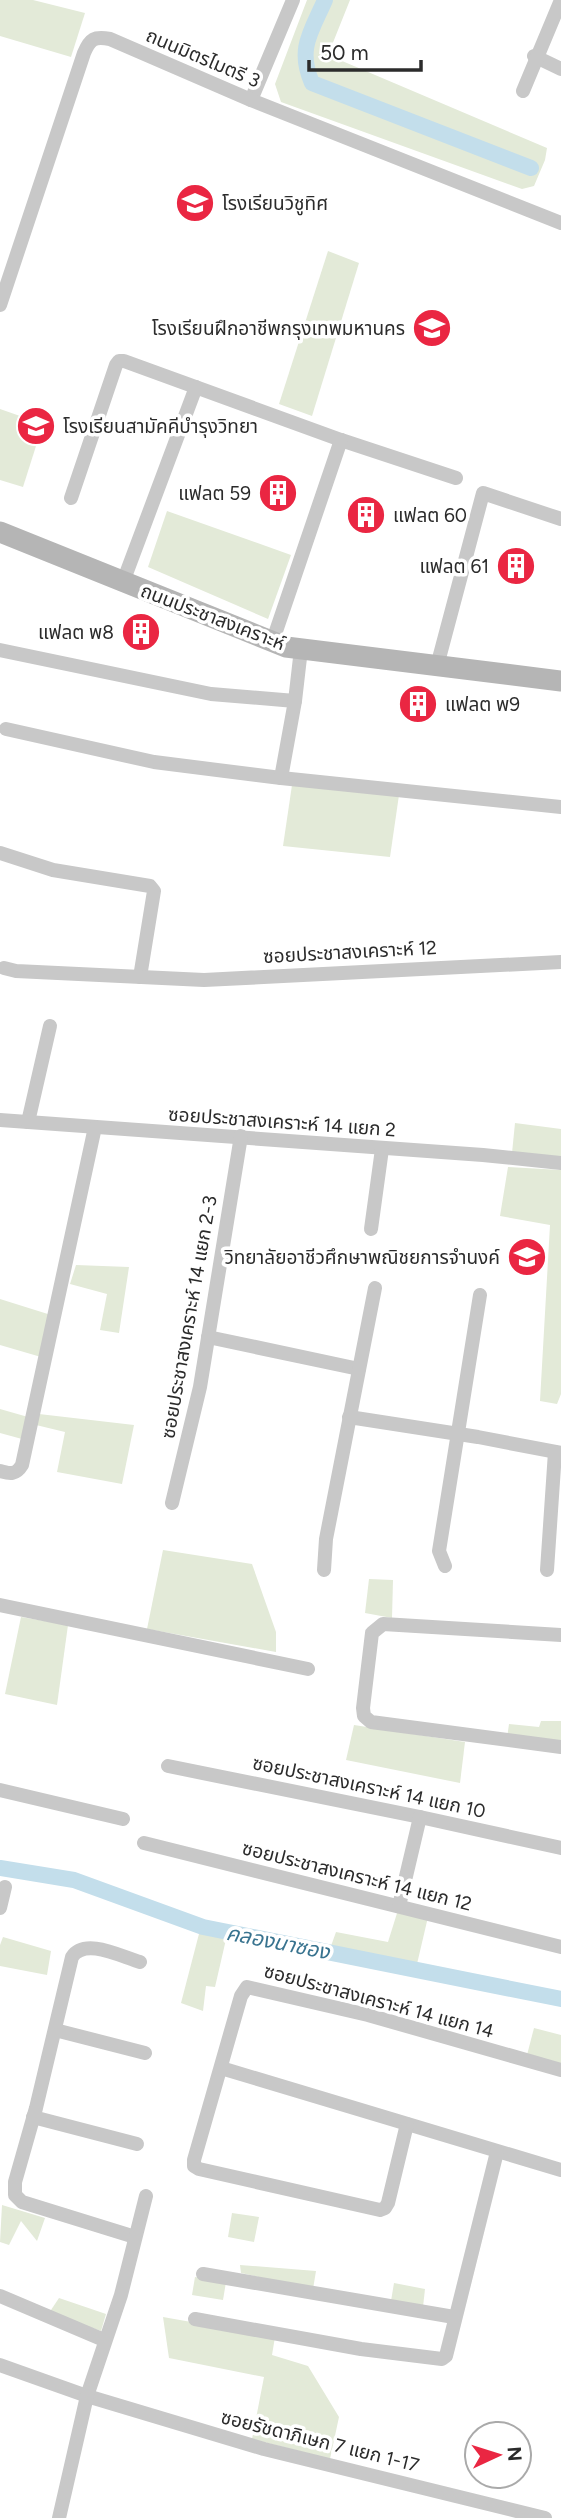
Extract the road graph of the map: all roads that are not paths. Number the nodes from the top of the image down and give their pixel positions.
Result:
1 (293, 0) edge
2 (561, 0) edge
3 (535, 57) junction
4 (561, 69) edge
5 (523, 91) dead end
6 (251, 100) junction
7 (561, 223) edge
8 (0, 305) edge
9 (196, 387) junction
10 (341, 440) junction
11 (456, 478) dead end
12 (71, 498) dead end
13 (561, 519) edge
14 (0, 531) edge
15 (123, 582) junction
16 (272, 643) junction
17 (301, 649) junction
18 (0, 650) edge
19 (437, 666) junction
20 (561, 681) edge
21 (295, 701) junction
22 (6, 729) dead end
23 (281, 778) junction
24 (561, 807) edge
25 (0, 853) edge
26 (561, 962) edge
27 (4, 968) dead end
28 (140, 977) junction
29 (50, 1026) dead end
30 (0, 1120) edge
31 (28, 1122) junction
32 (95, 1127) junction
33 (241, 1136) junction
34 (382, 1149) junction
35 (561, 1163) edge
36 (371, 1229) dead end
37 (375, 1288) dead end
38 (480, 1296) dead end
39 (208, 1337) junction
40 (359, 1369) junction
41 (349, 1416) junction
42 (456, 1433) junction
43 (558, 1452) edge
44 (0, 1471) edge
45 (172, 1503) dead end
46 (444, 1566) dead end
47 (324, 1570) dead end
48 (547, 1570) dead end
49 (0, 1605) edge
50 (561, 1635) edge
51 (308, 1669) dead end
52 (561, 1747) edge
53 (168, 1766) dead end
54 (0, 1790) edge
55 (420, 1816) junction
56 (123, 1819) dead end
57 (144, 1843) dead end
58 (561, 1848) edge
59 (5, 1887) dead end
60 (399, 1906) junction
61 (0, 1908) edge
62 (561, 1947) edge
63 (140, 1962) dead end
64 (55, 2030) junction
65 (145, 2053) dead end
66 (221, 2068) junction
67 (561, 2070) edge
68 (33, 2117) junction
69 (407, 2124) junction
70 (137, 2144) dead end
71 (496, 2152) junction
72 (561, 2170) edge
73 (146, 2196) dead end
74 (135, 2237) junction
75 (203, 2274) dead end
76 (0, 2296) edge
77 (454, 2317) junction
78 (195, 2319) dead end
79 (104, 2340) junction
80 (0, 2365) edge
81 (87, 2396) junction
82 (59, 2518) edge
83 (545, 2518) edge

1 - 6 street
2 - 3 street
3 - 4 street
3 - 5 street
6 - 7 street, ถนนมิตรไมตรี 3
6 - 8 street, ถนนมิตรไมตรี 3
9 - 10 street
9 - 12 street
9 - 15 street
10 - 11 street
10 - 16 street
13 - 19 street
14 - 15 street, ถนนประชาสงเคราะห์
15 - 16 street, ถนนประชาสงเคราะห์
16 - 17 street, ถนนประชาสงเคราะห์
17 - 19 street, ถนนประชาสงเคราะห์
17 - 21 street
18 - 21 street
19 - 20 street, ถนนประชาสงเคราะห์
21 - 23 street
22 - 23 street
23 - 24 street
25 - 28 street
26 - 28 street, ซอยประชาสงเคราะห์ 12
27 - 28 street, ซอยประชาสงเคราะห์ 12
29 - 31 street
30 - 31 street, ซอยประชาสงเคราะห์ 14 แยก 2
31 - 32 street, ซอยประชาสงเคราะห์ 14 แยก 2
32 - 33 street, ซอยประชาสงเคราะห์ 14 แยก 2
32 - 44 street
33 - 34 street, ซอยประชาสงเคราะห์ 14 แยก 2
33 - 39 street, ซอยประชาสงเคราะห์ 14 แยก 2-3
34 - 35 street, ซอยประชาสงเคราะห์ 14 แยก 2
34 - 36 street
37 - 40 street
38 - 42 street
39 - 40 street
39 - 45 street, ซอยประชาสงเคราะห์ 14 แยก 2-3
40 - 41 street
41 - 42 street
41 - 47 street
42 - 43 street
42 - 46 street
43 - 48 street
49 - 51 street
50 - 52 street
53 - 55 street, ซอยประชาสงเคราะห์ 14 แยก 10
54 - 56 street
55 - 58 street, ซอยประชาสงเคราะห์ 14 แยก 10
55 - 60 street
57 - 60 street, ซอยประชาสงเคราะห์ 14 แยก 12
59 - 61 street
60 - 62 street, ซอยประชาสงเคราะห์ 14 แยก 12
63 - 64 street
64 - 65 street
64 - 68 street
66 - 67 street, ซอยประชาสงเคราะห์ 14 แยก 14
66 - 69 street
66 - 69 street, ซอยประชาสงเคราะห์ 14 แยก 14
68 - 70 street
68 - 74 street
69 - 71 street
71 - 72 street
71 - 77 street
73 - 74 street
74 - 79 street
75 - 77 street
76 - 79 street
77 - 78 street
79 - 81 street
80 - 81 street, ซอยรัชดาภิเษก 7 แยก 1-17
81 - 82 street
81 - 83 street, ซอยรัชดาภิเษก 7 แยก 1-17

